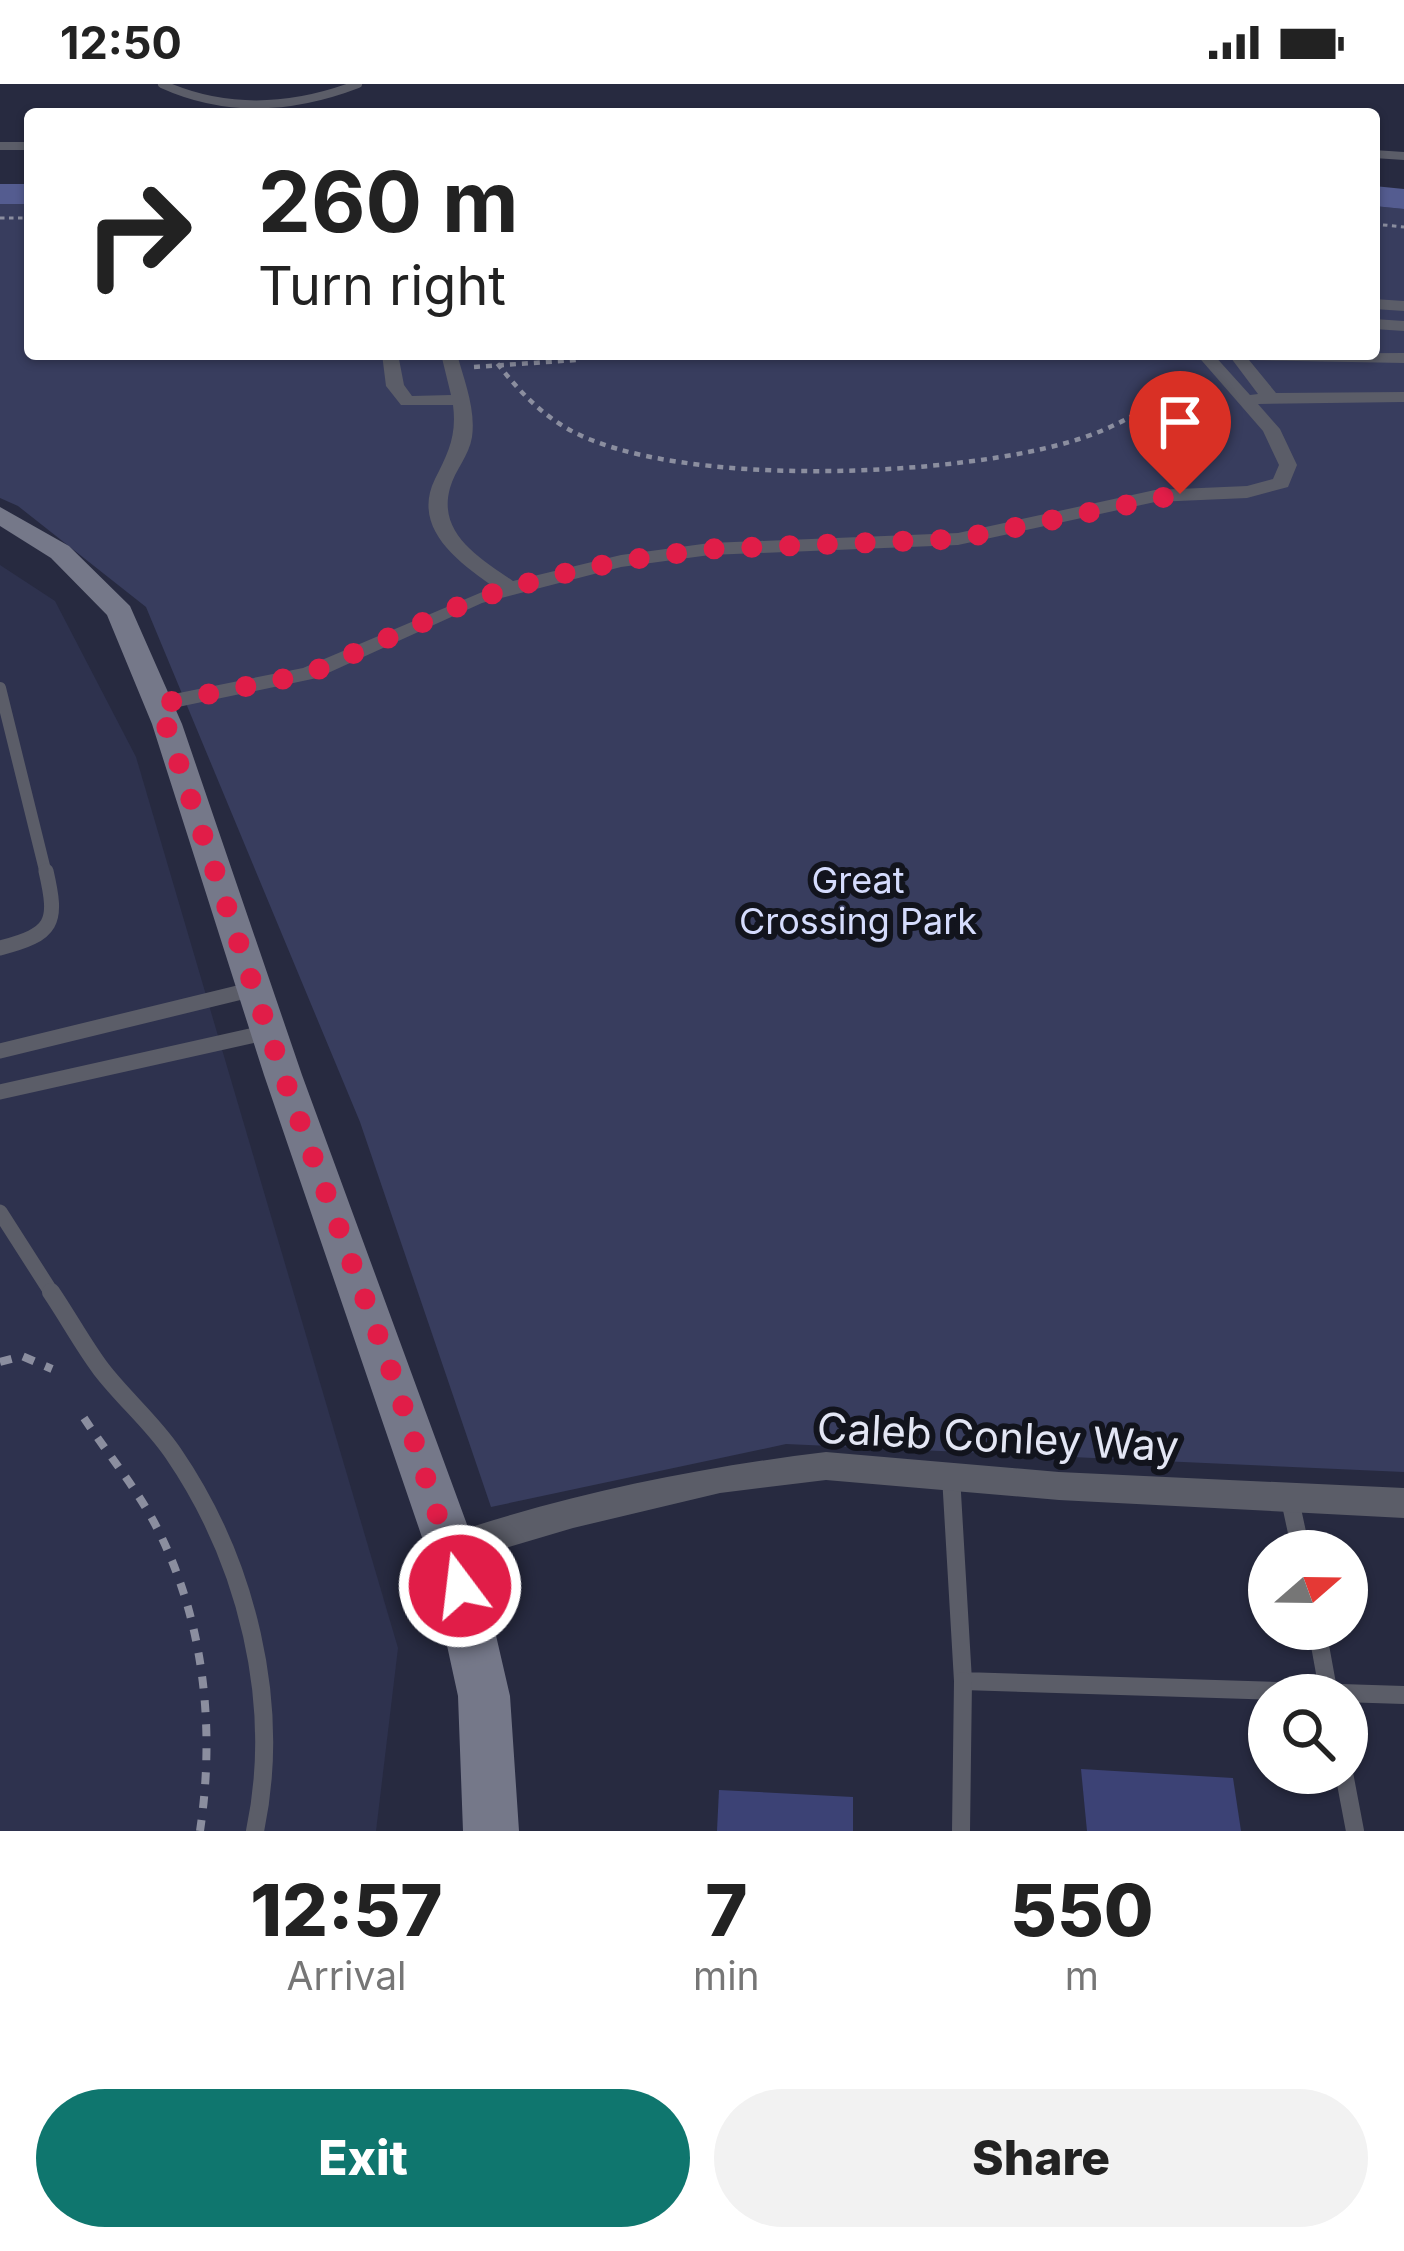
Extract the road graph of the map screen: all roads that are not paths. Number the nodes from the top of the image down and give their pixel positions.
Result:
1 (162, 84) edge
2 (358, 84) edge
3 (391, 360) edge
4 (1212, 360) edge
5 (1238, 360) edge
6 (451, 361) edge
7 (1259, 398) junction
8 (1404, 398) edge
9 (460, 400) junction
10 (0, 515) edge
11 (511, 588) junction
12 (0, 688) edge
13 (155, 695) junction
14 (0, 948) edge
15 (254, 989) junction
16 (269, 1032) junction
17 (0, 1052) edge
18 (0, 1092) edge
19 (0, 1212) edge
20 (951, 1476) junction
21 (1290, 1500) junction
22 (1404, 1503) edge
23 (1296, 1530) edge
24 (451, 1549) junction
25 (963, 1681) junction
26 (1248, 1690) edge
27 (1368, 1694) edge
28 (1404, 1695) edge
29 (1348, 1794) edge
30 (255, 1831) edge
31 (491, 1831) edge
32 (961, 1831) edge
33 (1354, 1831) edge

1 - 2 lane
3 - 9 street
4 - 7 street
5 - 7 street
6 - 9 street
7 - 8 street
7 - 11 street
9 - 11 street
10 - 13 street
11 - 13 street
12 - 14 lane
13 - 15 street
15 - 16 street
15 - 17 lane
16 - 18 lane
16 - 24 street
19 - 30 lane
20 - 21 street, Caleb Conley Way
20 - 24 street, Caleb Conley Way
20 - 25 lane
21 - 22 street, Caleb Conley Way
21 - 23 lane
24 - 31 street
25 - 26 lane
25 - 32 lane
27 - 28 lane
29 - 33 lane

